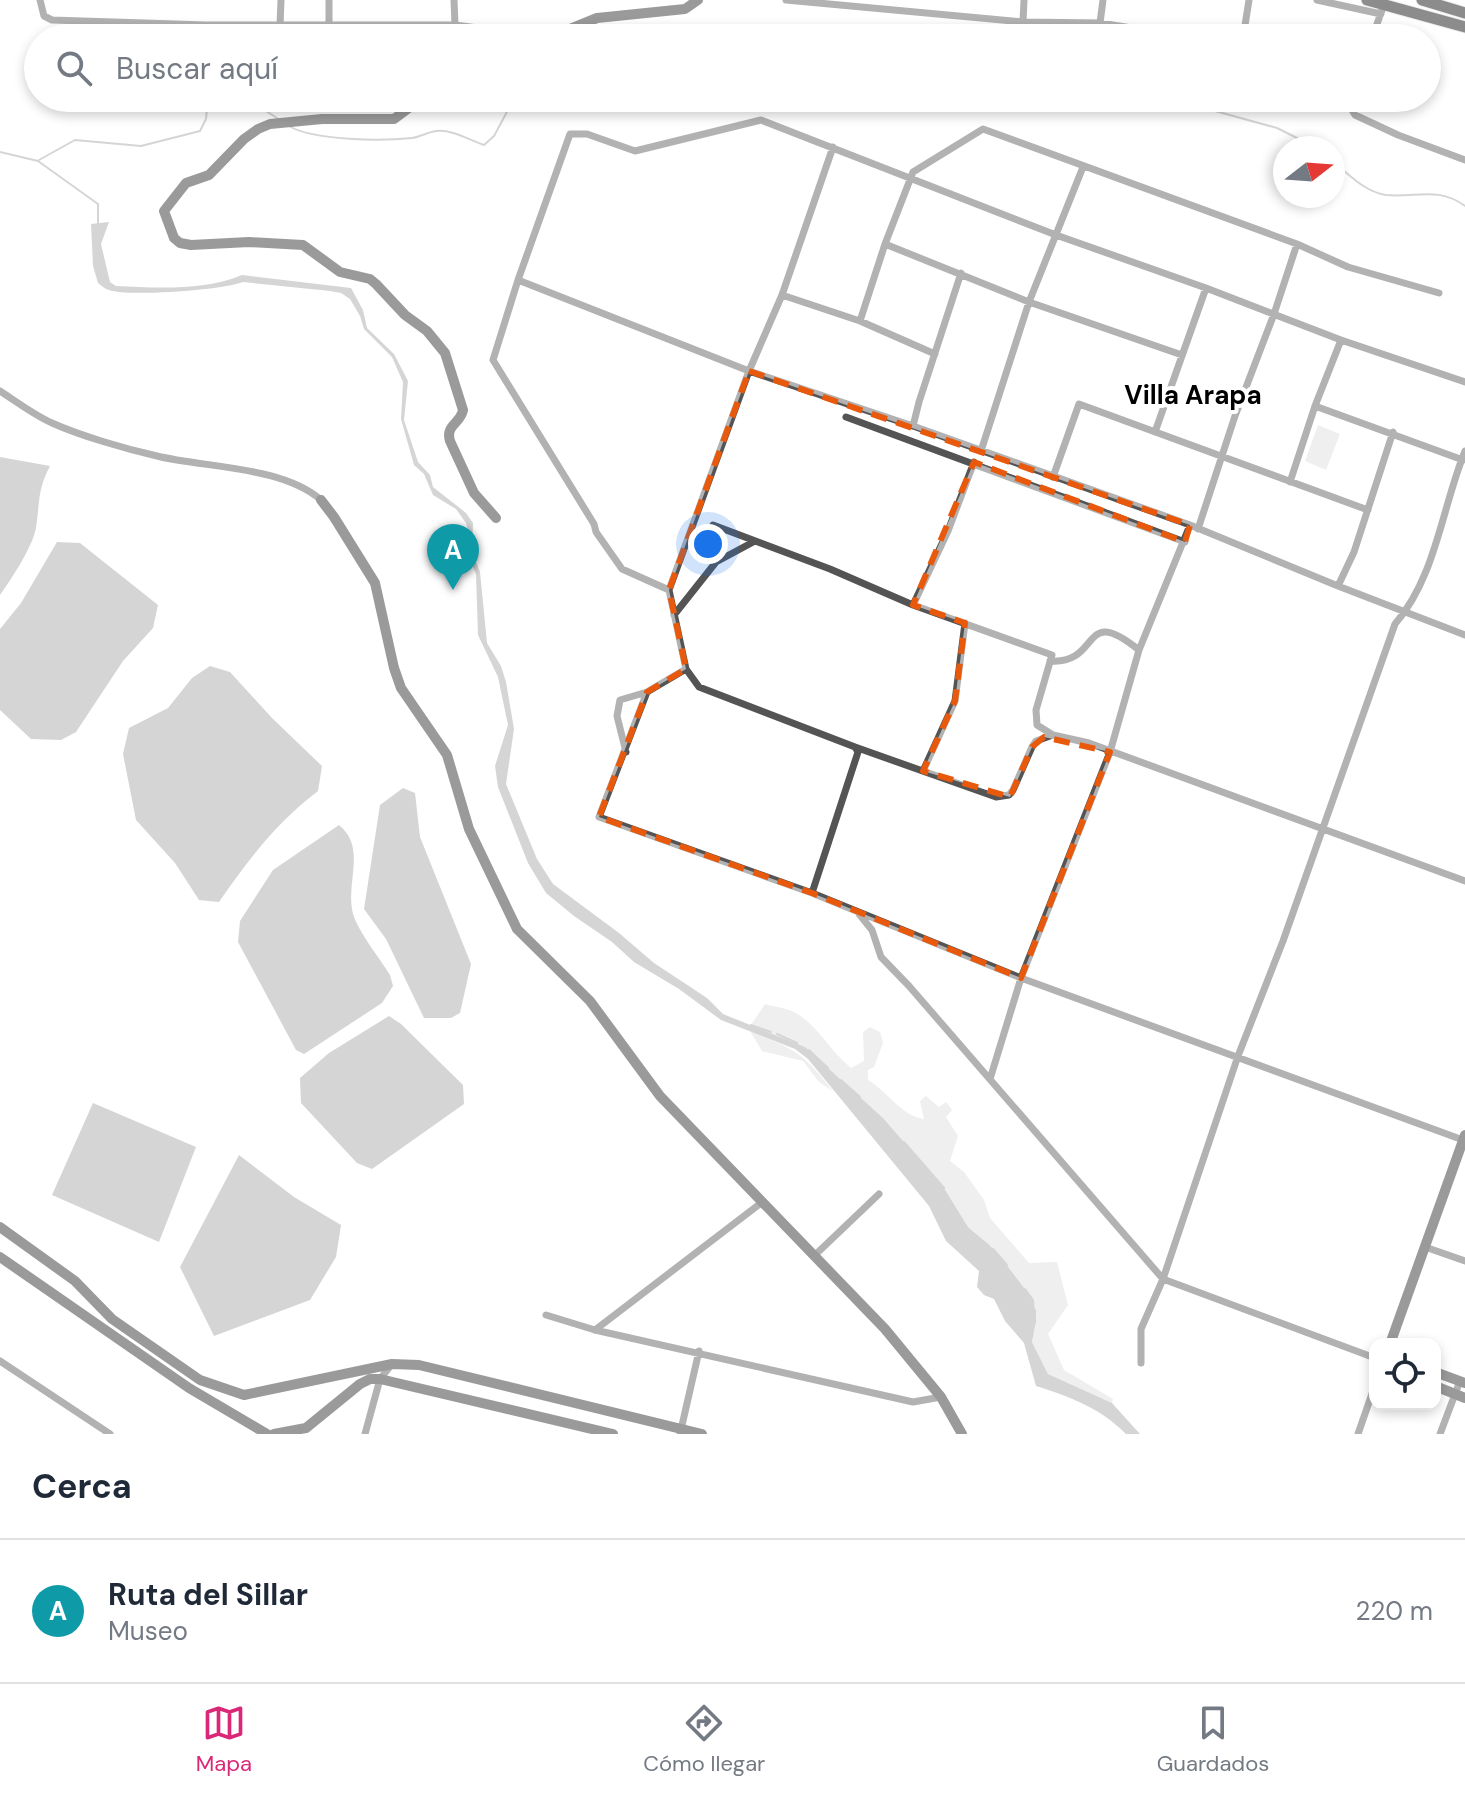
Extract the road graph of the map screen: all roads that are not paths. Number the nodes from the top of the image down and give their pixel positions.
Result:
1 (40, 0) edge
2 (281, 0) edge
3 (329, 0) edge
4 (454, 0) edge
5 (698, 0) edge
6 (786, 0) edge
7 (1024, 0) edge
8 (1103, 0) edge
9 (1249, 0) edge
10 (1317, 0) edge
11 (1367, 0) edge
12 (1422, 0) edge
13 (881, 4) edge
14 (1383, 9) junction
15 (1465, 13) edge
16 (1023, 22) junction
17 (1100, 23) junction
18 (234, 24) edge
19 (280, 24) edge
20 (329, 24) edge
21 (455, 24) edge
22 (582, 24) edge
23 (1106, 24) edge
24 (1245, 24) edge
25 (1377, 24) edge
26 (1465, 27) edge
27 (403, 112) edge
28 (1353, 112) edge
29 (833, 147) junction
30 (1465, 160) edge
31 (1083, 167) junction
32 (910, 176) junction
33 (1056, 235) junction
34 (885, 244) junction
35 (1297, 244) junction
36 (961, 273) junction
37 (518, 280) junction
38 (1206, 288) junction
39 (1439, 293) dead end
40 (782, 295) junction
41 (1029, 302) junction
42 (1274, 314) junction
43 (860, 321) junction
44 (1341, 340) junction
45 (935, 354) junction
46 (1182, 355) junction
47 (749, 371) junction
48 (1465, 382) edge
49 (0, 391) edge
50 (1315, 406) junction
51 (846, 417) dead end
52 (913, 426) junction
53 (1155, 432) junction
54 (1393, 432) junction
55 (981, 451) junction
56 (1223, 456) junction
57 (1464, 457) edge
58 (974, 462) junction
59 (1053, 477) junction
60 (1290, 482) junction
61 (321, 500) joint
62 (1368, 510) junction
63 (496, 518) dead end
64 (713, 525) dead end
65 (1194, 527) junction
66 (755, 541) junction
67 (1185, 542) junction
68 (1338, 586) junction
69 (669, 590) junction
70 (913, 605) junction
71 (1407, 611) junction
72 (674, 615) junction
73 (965, 623) junction
74 (1465, 635) edge
75 (1139, 650) junction
76 (1050, 661) junction
77 (686, 669) junction
78 (647, 692) junction
79 (1053, 735) junction
80 (855, 747) junction
81 (626, 752) junction
82 (1110, 752) junction
83 (923, 771) junction
84 (1322, 829) junction
85 (1465, 881) edge
86 (812, 893) junction
87 (858, 913) junction
88 (1021, 978) junction
89 (1238, 1056) junction
90 (990, 1079) junction
91 (1465, 1139) edge
92 (879, 1194) dead end
93 (761, 1203) junction
94 (0, 1227) edge
95 (1425, 1247) junction
96 (814, 1256) junction
97 (0, 1257) edge
98 (1465, 1261) edge
99 (1163, 1279) junction
100 (546, 1315) dead end
101 (595, 1330) junction
102 (1392, 1338) edge
103 (699, 1351) junction
104 (1369, 1356) edge
105 (0, 1361) edge
106 (1141, 1363) dead end
107 (392, 1364) junction
108 (1441, 1374) edge
109 (380, 1379) junction
110 (1462, 1382) edge
111 (1441, 1388) edge
112 (1460, 1396) edge
113 (941, 1397) junction
114 (1369, 1402) edge
115 (956, 1431) edge
116 (680, 1432) edge
117 (110, 1434) edge
118 (267, 1434) edge
119 (274, 1434) edge
120 (365, 1434) edge
121 (613, 1434) edge
122 (702, 1434) edge
123 (1358, 1434) edge
124 (1440, 1434) edge

1 - 18 street
2 - 19 street
3 - 20 street
4 - 21 street
5 - 22 street
6 - 13 street
7 - 16 street
8 - 17 street
9 - 24 street
10 - 14 street
11 - 14 main road
12 - 15 main road
13 - 16 street
14 - 25 street
14 - 26 main road
16 - 17 street
17 - 23 street
27 - 63 street
28 - 30 street
29 - 32 street
29 - 37 street
29 - 40 street
31 - 32 street
31 - 33 street
31 - 35 street
32 - 33 street
32 - 34 street
33 - 38 street
33 - 41 street
34 - 36 street
34 - 43 street
35 - 39 street
35 - 42 street
36 - 41 street
36 - 45 street
37 - 47 street
37 - 69 street
38 - 42 street
38 - 46 street
40 - 43 street
40 - 47 street
41 - 46 street
41 - 55 street
42 - 44 street
42 - 56 street
43 - 45 street
44 - 48 street
44 - 50 street
45 - 52 street
46 - 53 street
47 - 52 street
47 - 69 street
49 - 61 street
50 - 54 street
50 - 60 street
51 - 58 street
52 - 55 street
53 - 56 street
53 - 59 street
54 - 57 street
54 - 62 street
55 - 59 street
56 - 60 street
56 - 65 street
57 - 71 street
58 - 67 street
58 - 70 street
59 - 65 street
60 - 62 street
61 - 93 street
62 - 68 street
64 - 66 street
65 - 67 street
65 - 68 street
66 - 70 street
66 - 72 street
67 - 75 street
68 - 71 street
69 - 72 street
70 - 73 street
71 - 74 street
71 - 84 street
72 - 77 street
73 - 76 street
73 - 83 street
75 - 76 street
75 - 82 street
76 - 79 street
77 - 78 street
77 - 80 street
78 - 81 street
78 - 81 street
79 - 82 street
79 - 83 street
80 - 83 street
80 - 86 street
81 - 86 street
82 - 84 street
82 - 88 street
84 - 85 street
84 - 89 street
86 - 87 street
87 - 88 street
87 - 90 street
88 - 89 street
88 - 90 street
89 - 91 street
89 - 99 street
90 - 99 street
91 - 95 street
92 - 96 street
93 - 96 street
93 - 101 street
94 - 107 street
95 - 98 street
95 - 102 street
96 - 113 street
97 - 118 street
99 - 104 street
99 - 106 street
100 - 101 street
101 - 103 street
103 - 113 street
103 - 116 street
105 - 117 street
107 - 109 street
107 - 116 street
108 - 110 street
109 - 119 street
109 - 120 street
109 - 121 street
110 - 112 street
111 - 112 street
112 - 124 street
113 - 115 street
114 - 123 street
116 - 122 street

